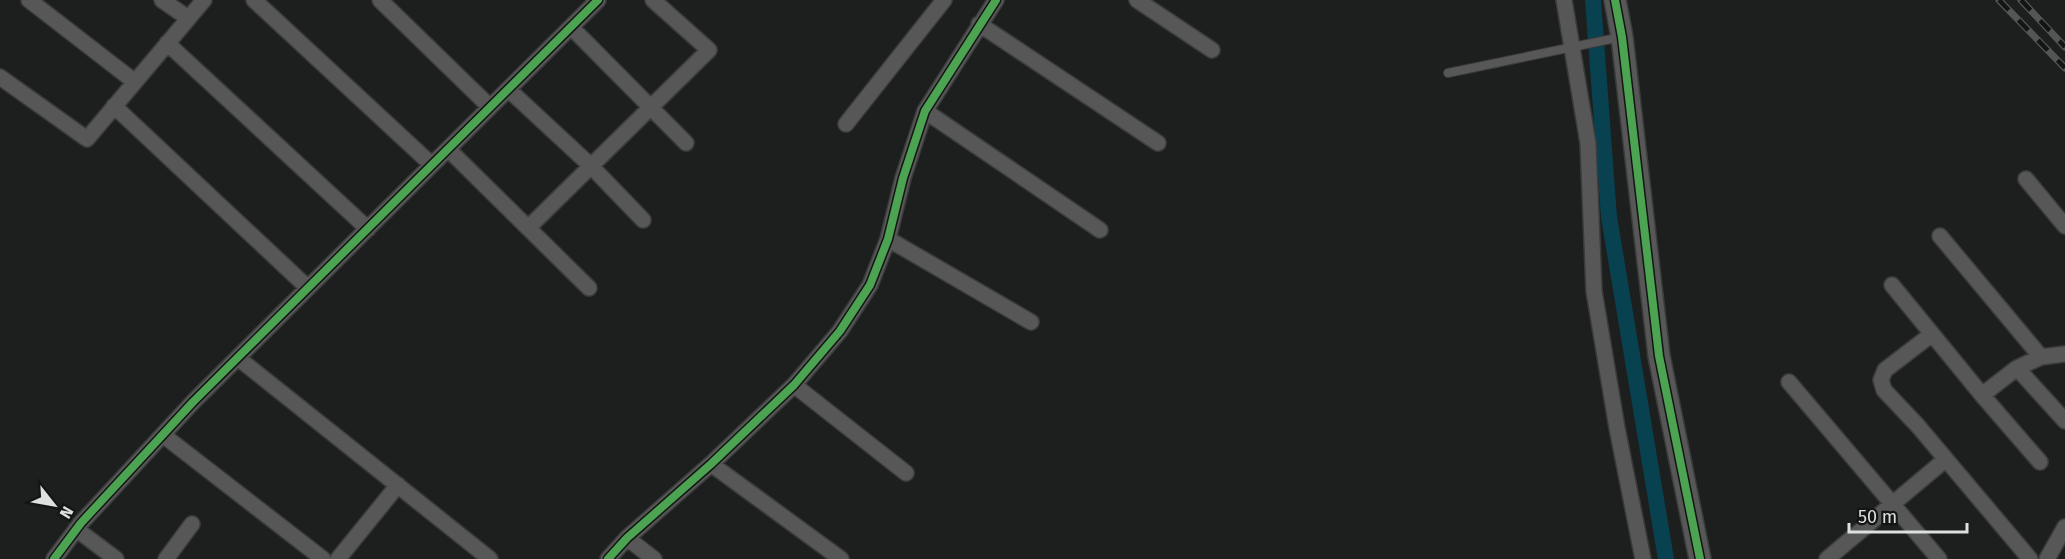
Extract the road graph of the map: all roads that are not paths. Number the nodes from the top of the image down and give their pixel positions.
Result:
1 (29, 0) edge
2 (162, 0) edge
3 (204, 0) edge
4 (254, 0) edge
5 (380, 0) edge
6 (598, 0) edge
7 (653, 0) edge
8 (944, 0) edge
9 (996, 0) edge
10 (1137, 0) edge
11 (1564, 0) edge
12 (1615, 0) edge
13 (188, 18) junction
14 (979, 24) junction
15 (571, 27) junction
16 (1617, 38) junction
17 (167, 43) junction
18 (1572, 47) junction
19 (1212, 50) dead end
20 (1448, 73) dead end
21 (0, 77) edge
22 (135, 82) junction
23 (508, 89) junction
24 (114, 106) junction
25 (651, 106) junction
26 (490, 107) junction
27 (925, 111) junction
28 (846, 124) dead end
29 (1158, 143) dead end
30 (686, 144) dead end
31 (448, 149) junction
32 (432, 165) junction
33 (591, 166) junction
34 (2026, 179) dead end
35 (643, 220) dead end
36 (2065, 226) edge
37 (528, 228) junction
38 (368, 229) junction
39 (1100, 230) dead end
40 (1940, 236) dead end
41 (888, 239) junction
42 (1892, 285) dead end
43 (308, 288) junction
44 (589, 288) dead end
45 (1031, 322) dead end
46 (1932, 334) junction
47 (2065, 354) edge
48 (2041, 357) junction
49 (238, 358) junction
50 (2017, 368) junction
51 (1789, 382) dead end
52 (794, 385) junction
53 (1982, 395) junction
54 (2065, 421) edge
55 (163, 435) junction
56 (1946, 459) junction
57 (2040, 462) dead end
58 (711, 464) junction
59 (906, 473) dead end
60 (398, 485) junction
61 (1891, 504) junction
62 (192, 524) dead end
63 (2065, 527) edge
64 (76, 530) junction
65 (627, 538) junction
66 (54, 559) edge
67 (116, 559) edge
68 (166, 559) edge
69 (323, 559) edge
70 (338, 559) edge
71 (490, 559) edge
72 (608, 559) edge
73 (654, 559) edge
74 (841, 559) edge
75 (1643, 559) edge
76 (1700, 559) edge
77 (1827, 559) edge
78 (1939, 559) edge
79 (2030, 559) edge
80 (2047, 559) edge

1 - 22 street
2 - 13 street
3 - 13 street
4 - 32 street
5 - 26 street
6 - 15 street
7 - 25 street
8 - 28 street
9 - 14 street
10 - 19 street
11 - 18 street
12 - 16 street
13 - 17 street
14 - 27 street
14 - 29 street
15 - 23 street
15 - 25 street
16 - 18 lane
16 - 76 street
17 - 22 street
17 - 38 street
18 - 20 lane
18 - 75 street
21 - 24 street
22 - 24 street
23 - 26 street
23 - 33 street
24 - 43 street
25 - 30 street
25 - 33 street
26 - 31 street
27 - 39 street
27 - 41 street
31 - 32 street
31 - 37 street
32 - 38 street
33 - 35 street
33 - 37 street
34 - 36 street
37 - 44 street
38 - 43 street
40 - 48 street
41 - 45 street
41 - 52 street
42 - 46 street
43 - 49 street
46 - 53 street
46 - 56 street
47 - 48 street
48 - 50 street
49 - 55 street
49 - 60 street
50 - 53 street
50 - 54 street
51 - 61 street
52 - 58 street
52 - 59 street
53 - 57 street
55 - 64 street
55 - 69 street
56 - 61 street
56 - 79 street
58 - 65 street
58 - 74 street
60 - 70 street
60 - 71 street
61 - 77 street
61 - 78 street
62 - 68 street
63 - 80 street
64 - 66 street
64 - 67 street
65 - 72 street
65 - 73 street

